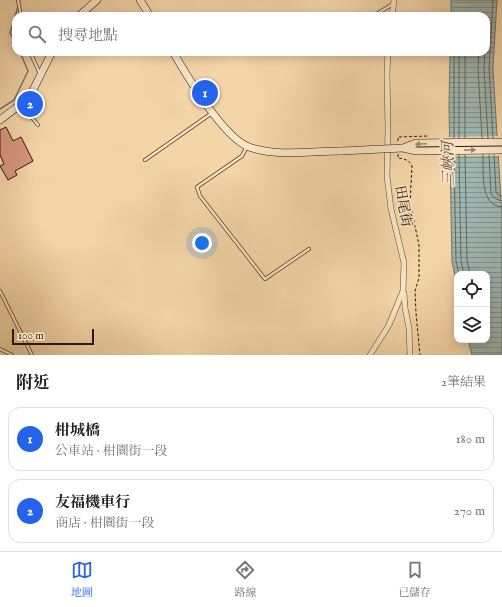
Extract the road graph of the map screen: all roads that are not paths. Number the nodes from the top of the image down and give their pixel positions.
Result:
1 (18, 0) edge
2 (97, 0) edge
3 (140, 0) edge
4 (394, 2) edge
5 (20, 12) edge
6 (84, 12) edge
7 (148, 12) edge
8 (379, 12) edge
9 (393, 12) edge
10 (32, 56) edge
11 (50, 56) edge
12 (176, 56) edge
13 (388, 56) edge
14 (40, 74) junction
15 (21, 105) junction
16 (213, 113) junction
17 (0, 120) edge
18 (38, 125) dead end
19 (502, 142) edge
20 (247, 146) junction
21 (400, 147) junction
22 (502, 150) edge
23 (145, 160) dead end
24 (309, 249) dead end
25 (0, 291) edge
26 (403, 291) junction
27 (0, 349) edge
28 (12, 355) edge
29 (32, 355) edge
30 (370, 355) edge
31 (410, 355) edge

1 - 5 lane
2 - 6 street
3 - 7 street
4 - 8 lane
4 - 9 street
10 - 14 lane
11 - 14 street
12 - 16 street
13 - 26 street, 田尾街
14 - 15 street
15 - 17 street
15 - 18 lane
16 - 20 street
16 - 23 lane
19 -> 21 street
20 - 21 street, bridge
20 - 24 lane
21 -> 22 street
25 - 29 lane
26 - 30 street, 田尾街
26 - 31 street
27 - 28 lane

